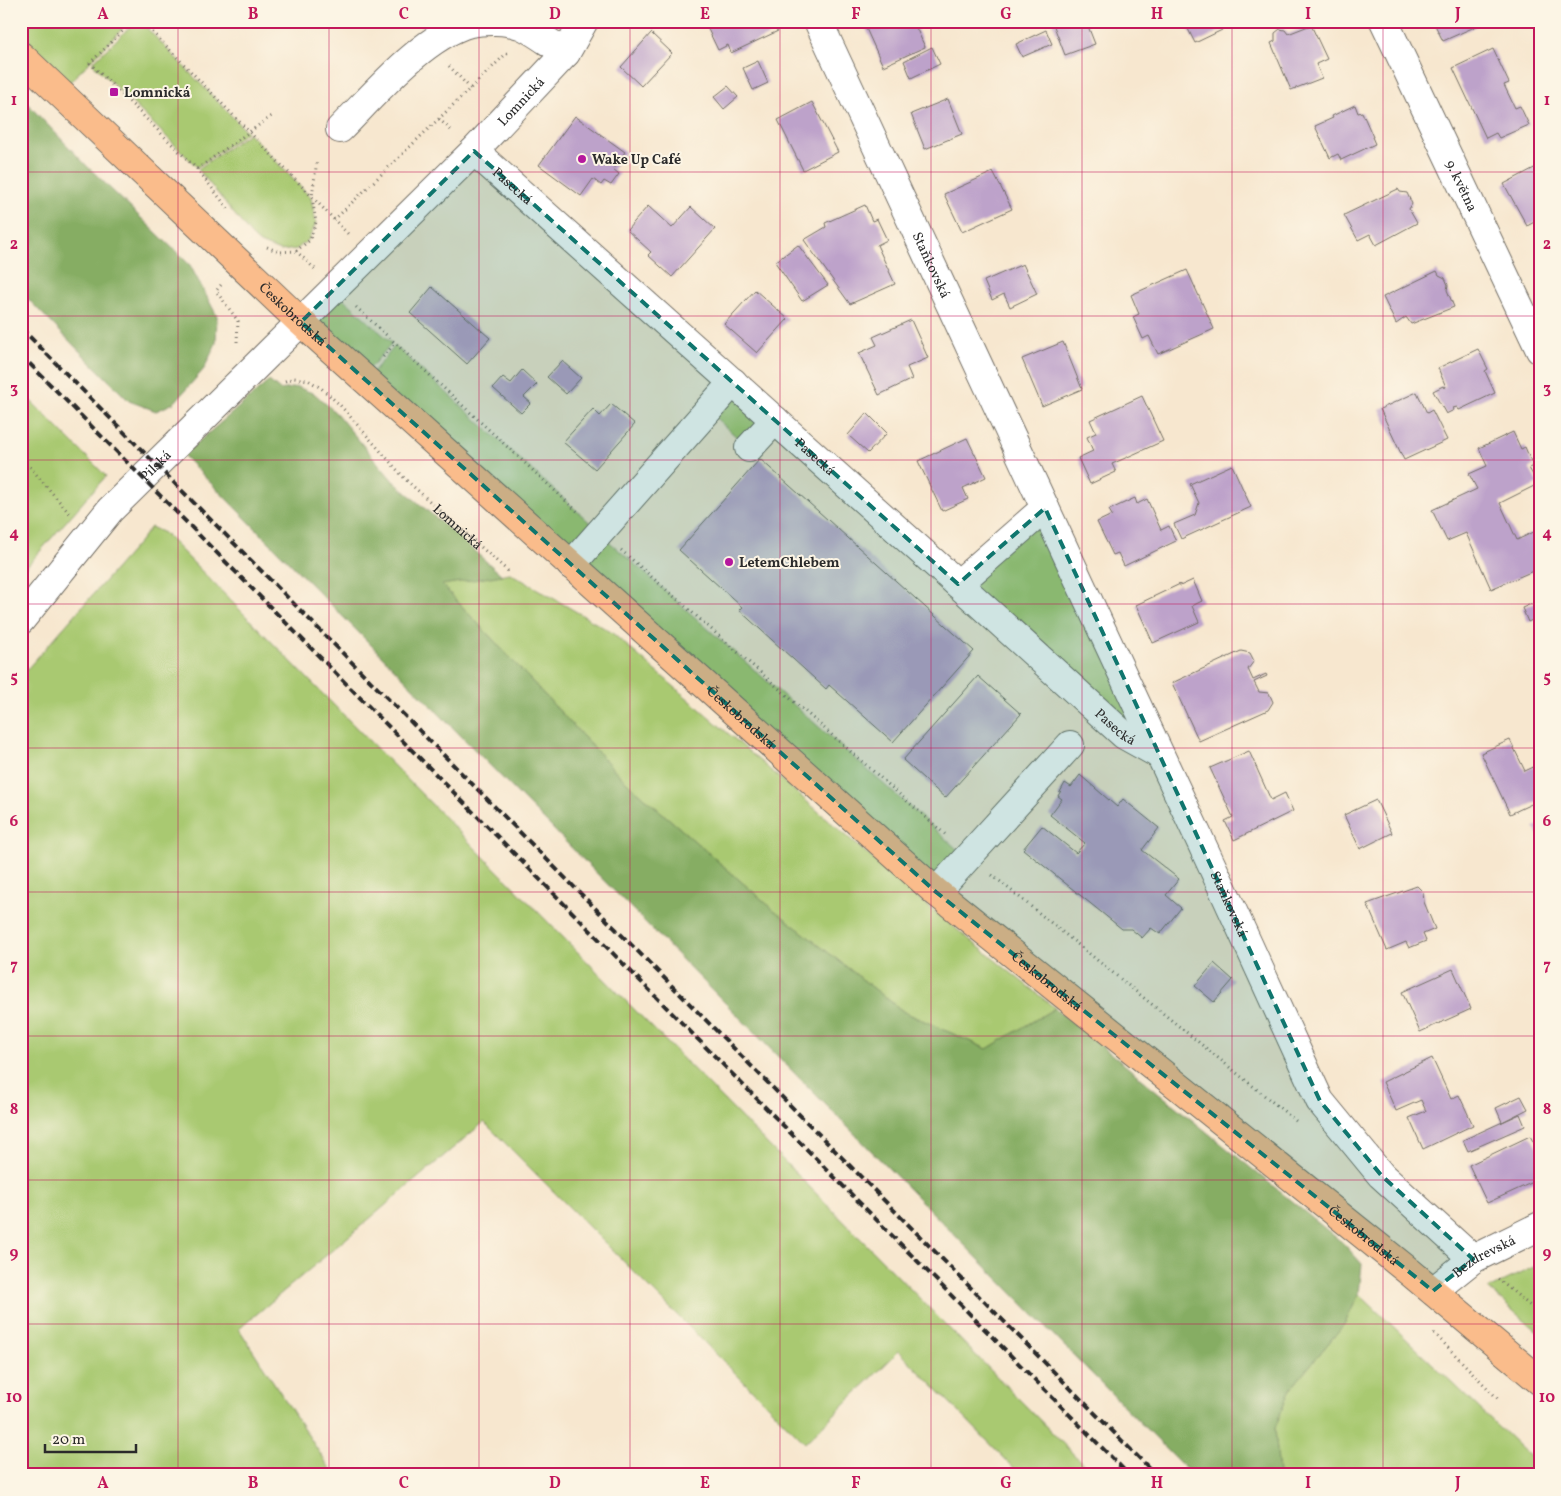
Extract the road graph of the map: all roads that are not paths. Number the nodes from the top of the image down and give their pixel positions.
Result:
1 (584, 21) edge
2 (818, 21) edge
3 (1384, 21) edge
4 (566, 54) junction
5 (21, 56) edge
6 (340, 129) dead end
7 (474, 152) junction
8 (301, 322) junction
9 (1538, 340) edge
10 (733, 382) junction
11 (775, 420) junction
12 (749, 448) dead end
13 (1045, 508) junction
14 (571, 565) junction
15 (958, 584) junction
16 (21, 620) edge
17 (1070, 745) dead end
18 (1160, 755) junction
19 (936, 892) junction
20 (1540, 1226) edge
21 (1473, 1259) junction
22 (1433, 1291) junction
23 (1540, 1381) edge

1 - 4 street, Lomnická
2 - 13 street, Staňkovská
3 - 9 street, 9. května
4 - 6 street
4 - 7 street, Lomnická
5 - 8 main road, Českobrodská
7 - 8 street, Lomnická
7 - 10 street, Pasecká
8 - 14 main road, Českobrodská
8 - 16 street, Pilská
10 - 11 street, Pasecká
10 - 14 street
11 - 12 street
11 - 15 street, Pasecká
13 - 15 street
13 - 18 street, Staňkovská
14 - 19 main road, Českobrodská
15 - 18 street, Pasecká
17 - 19 street
18 - 21 street, Staňkovská
19 - 22 main road, Českobrodská
20 - 21 street, Bezdrevská
21 - 22 street, Bezdrevská
22 - 23 main road, Českobrodská

